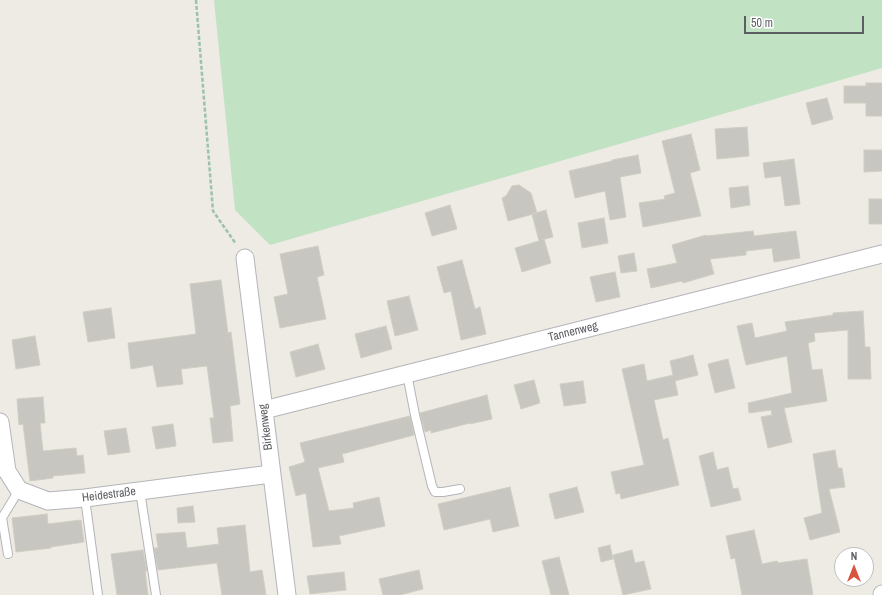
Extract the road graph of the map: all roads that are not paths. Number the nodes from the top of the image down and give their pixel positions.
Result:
1 (882, 254) edge
2 (246, 258) road end
3 (407, 374) junction
4 (264, 410) junction
5 (0, 422) edge
6 (271, 474) junction
7 (460, 489) dead end
8 (19, 490) junction
9 (140, 491) junction
10 (85, 498) junction
11 (8, 554) dead end
12 (98, 595) edge
13 (156, 595) edge
14 (287, 595) edge

1 - 3 street, Tannenweg
2 - 4 street, Birkenweg
3 - 4 street, Tannenweg
3 - 7 lane
4 - 6 street, Birkenweg
5 - 8 street
6 - 9 street, Heidestraße
6 - 14 street, Birkenweg
8 - 10 street, Heidestraße
8 - 11 lane
9 - 10 street, Heidestraße
9 - 13 lane
10 - 12 lane

